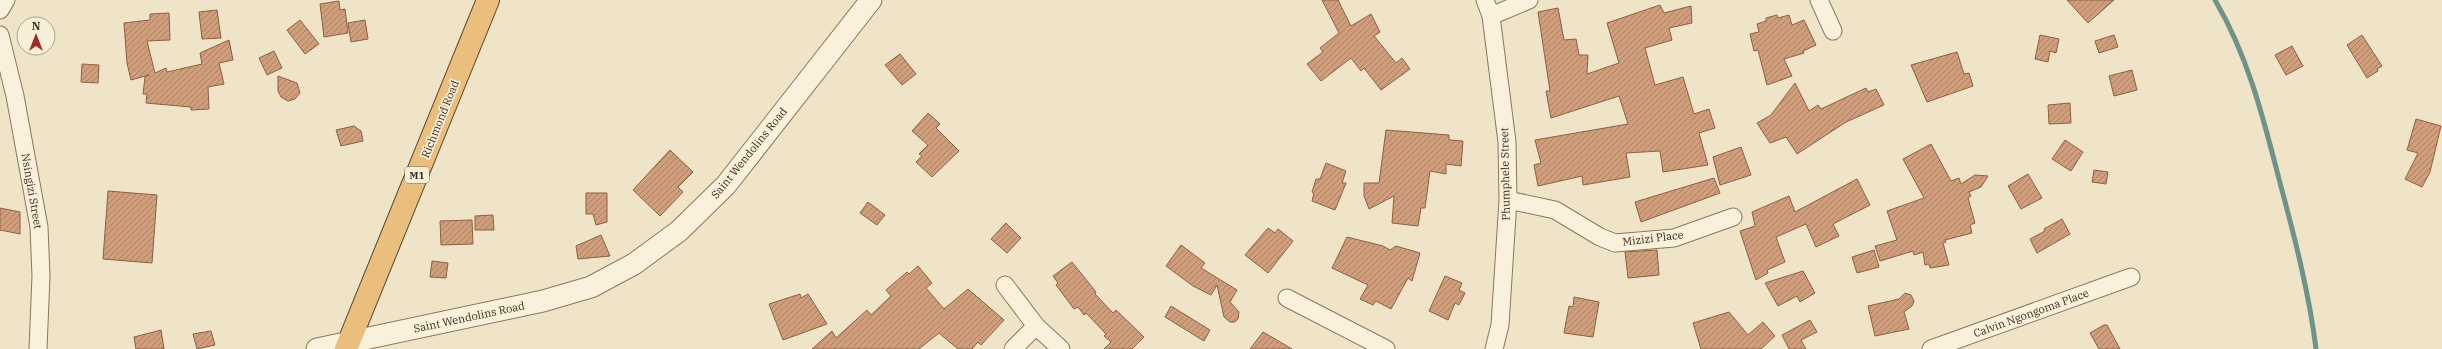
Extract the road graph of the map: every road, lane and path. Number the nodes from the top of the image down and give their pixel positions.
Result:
1 (6, 0) edge
2 (488, 0) edge
3 (871, 0) edge
4 (1529, 0) edge
5 (1819, 0) edge
6 (1488, 8) edge
7 (0, 10) edge
8 (1833, 31) dead end
9 (0, 35) edge
10 (1508, 200) junction
11 (1733, 217) dead end
12 (2131, 277) dead end
13 (1005, 285) dead end
14 (1287, 298) dead end
15 (1036, 326) junction
16 (348, 346) edge
17 (38, 349) edge
18 (317, 349) edge
19 (1013, 349) edge
20 (1061, 349) edge
21 (1386, 349) edge
22 (1494, 349) edge
23 (1931, 349) edge

1 - 7 street
2 - 16 highway, Richmond Road / M1
3 - 16 street, Saint Wendolins Road
4 - 6 street
5 - 8 street
6 - 10 street, Phumphele Street
9 - 17 street, Nsingizi Street
10 - 11 street, Mizizi Place
10 - 22 street, Phumphele Street
12 - 23 street, Calvin Ngongoma Place
13 - 15 street
14 - 21 street
15 - 19 street
15 - 20 street
16 - 18 street, Saint Wendolins Road

